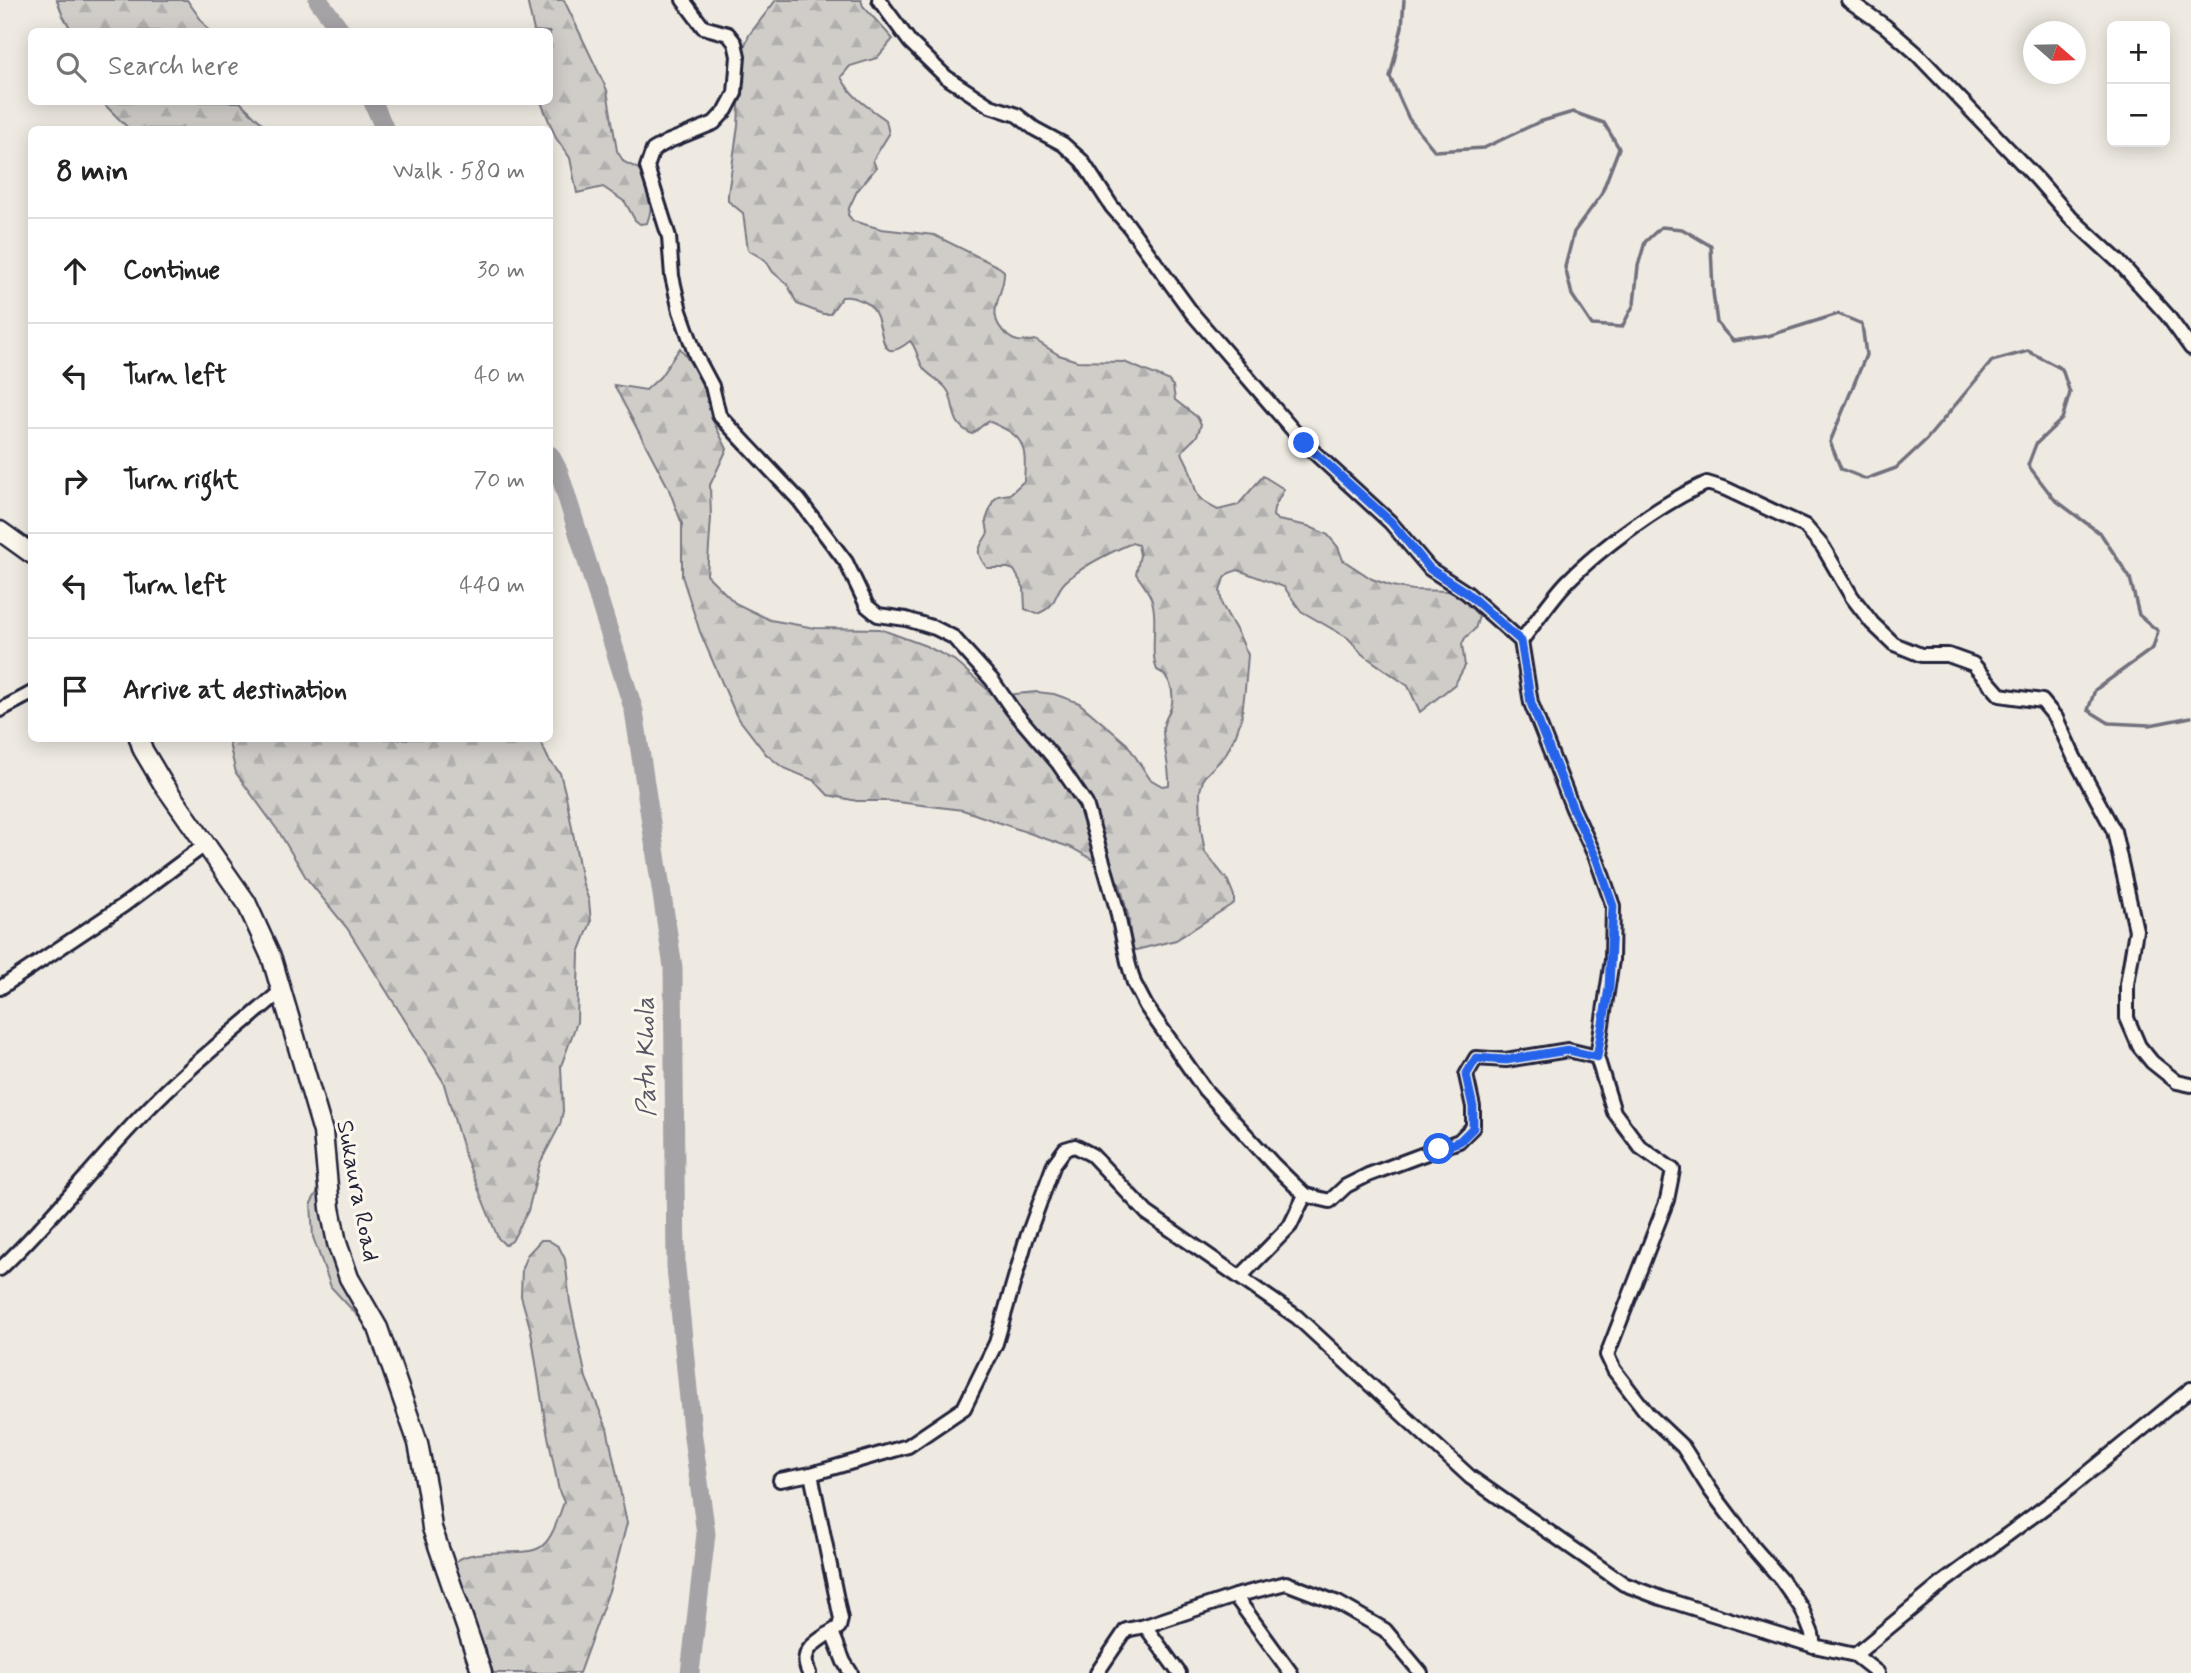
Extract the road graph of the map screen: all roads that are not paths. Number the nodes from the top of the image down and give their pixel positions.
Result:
1 (683, 0) edge
2 (879, 0) edge
3 (1848, 0) edge
4 (2191, 348) edge
5 (0, 531) edge
6 (28, 551) edge
7 (1521, 641) junction
8 (28, 695) edge
9 (0, 710) edge
10 (141, 742) edge
11 (206, 844) junction
12 (0, 988) edge
13 (281, 992) junction
14 (1597, 1057) junction
15 (2191, 1085) edge
16 (1305, 1195) junction
17 (0, 1269) edge
18 (1240, 1277) junction
19 (2191, 1389) edge
20 (811, 1474) junction
21 (780, 1480) dead end
22 (1235, 1596) junction
23 (1145, 1626) junction
24 (832, 1632) junction
25 (1814, 1646) junction
26 (1855, 1655) junction
27 (482, 1673) edge
28 (809, 1673) edge
29 (851, 1673) edge
30 (1097, 1673) edge
31 (1179, 1673) edge
32 (1291, 1673) edge
33 (1420, 1673) edge
34 (1878, 1673) edge

1 - 16 street
2 - 7 street
3 - 4 street
5 - 6 street
7 - 14 street
7 - 15 street
8 - 9 street
10 - 11 street, Sukaura Road
11 - 12 street
11 - 13 street, Sukaura Road
13 - 17 street
13 - 27 street, Sukaura Road
14 - 16 street
14 - 25 street
16 - 18 street
18 - 20 street
18 - 25 street
19 - 26 street
20 - 21 street
20 - 24 street
22 - 23 street
22 - 32 street
22 - 33 street
23 - 30 street
23 - 31 street
24 - 28 street
24 - 29 street
25 - 26 street
26 - 34 street

